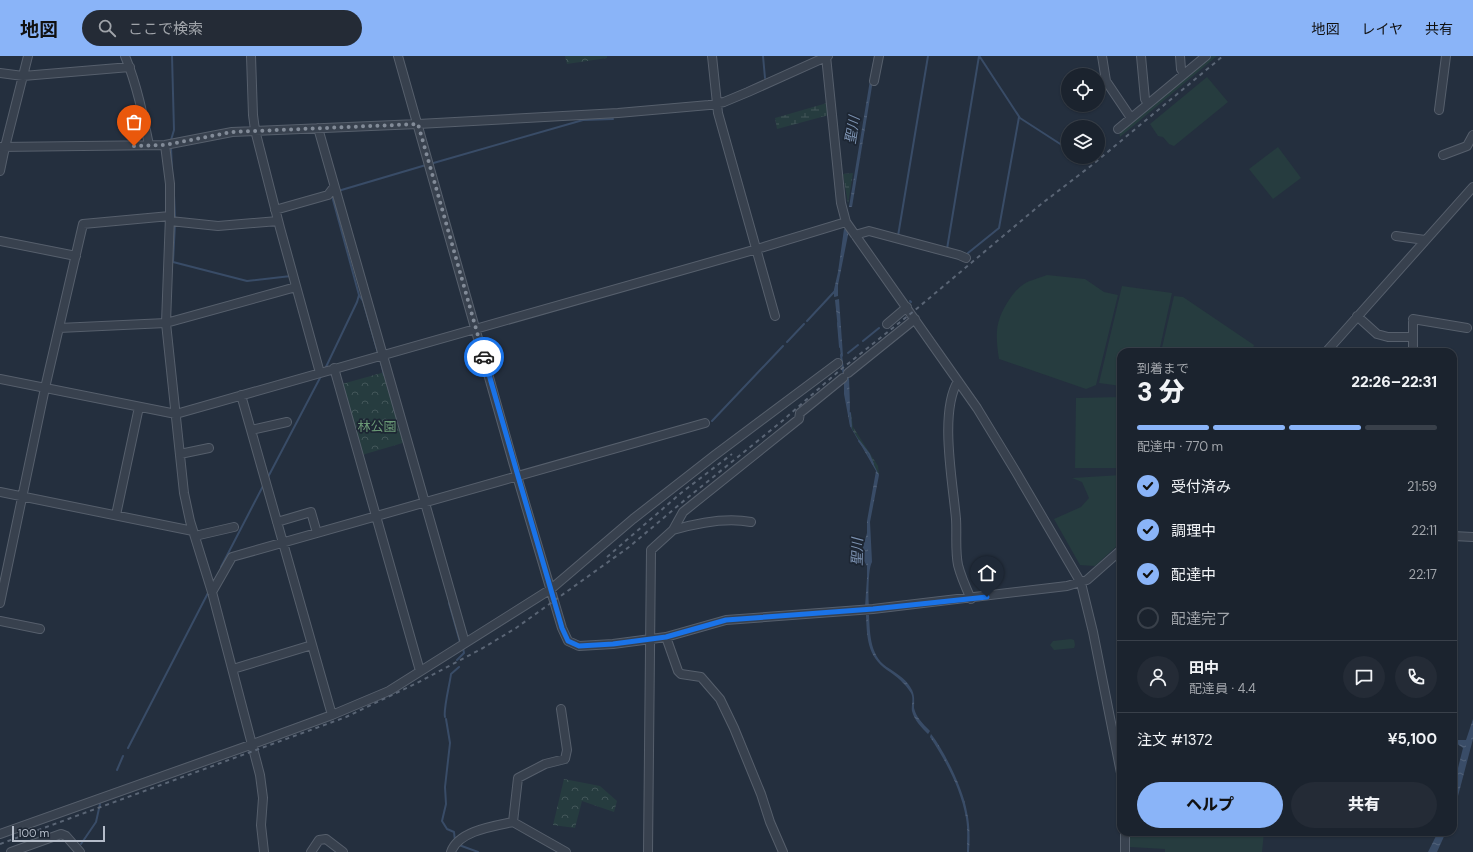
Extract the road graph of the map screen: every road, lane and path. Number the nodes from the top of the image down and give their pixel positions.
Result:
1 (28, 56) edge
2 (125, 56) edge
3 (251, 56) edge
4 (398, 56) edge
5 (712, 56) edge
6 (827, 56) edge
7 (879, 56) edge
8 (1102, 56) edge
9 (1141, 56) edge
10 (1180, 56) edge
11 (1206, 56) edge
12 (1446, 56) edge
13 (130, 67) junction
14 (0, 73) edge
15 (1184, 74) junction
16 (23, 76) junction
17 (874, 81) dead end
18 (718, 104) junction
19 (1148, 104) junction
20 (1439, 110) dead end
21 (1131, 118) junction
22 (418, 124) junction
23 (318, 128) junction
24 (1118, 129) dead end
25 (255, 130) junction
26 (1473, 135) edge
27 (149, 145) junction
28 (165, 145) junction
29 (2, 147) edge
30 (1443, 154) dead end
31 (0, 171) edge
32 (334, 187) junction
33 (1473, 187) edge
34 (275, 210) junction
35 (170, 218) junction
36 (278, 221) junction
37 (846, 222) junction
38 (855, 235) junction
39 (1396, 236) dead end
40 (1425, 240) junction
41 (0, 241) edge
42 (757, 248) junction
43 (76, 256) junction
44 (966, 258) dead end
45 (296, 287) junction
46 (907, 307) junction
47 (776, 316) dead end
48 (1358, 316) junction
49 (915, 319) junction
50 (166, 324) junction
51 (887, 324) dead end
52 (59, 328) junction
53 (476, 328) junction
54 (1467, 328) dead end
55 (1413, 337) junction
56 (1330, 348) edge
57 (1413, 348) edge
58 (382, 355) junction
59 (838, 363) dead end
60 (334, 368) junction
61 (320, 372) junction
62 (0, 378) edge
63 (958, 381) junction
64 (45, 388) junction
65 (241, 395) junction
66 (139, 407) junction
67 (176, 414) junction
68 (287, 422) dead end
69 (705, 423) dead end
70 (251, 430) junction
71 (209, 448) dead end
72 (180, 454) junction
73 (518, 476) junction
74 (0, 492) edge
75 (22, 496) junction
76 (425, 502) junction
77 (116, 515) junction
78 (376, 516) junction
79 (277, 522) junction
80 (751, 522) dead end
81 (234, 527) dead end
82 (673, 530) junction
83 (317, 533) junction
84 (194, 534) junction
85 (1457, 536) edge
86 (1473, 537) edge
87 (283, 542) junction
88 (1117, 554) edge
89 (1081, 583) junction
90 (551, 589) junction
91 (212, 592) junction
92 (971, 599) junction
93 (0, 603) edge
94 (0, 621) edge
95 (40, 629) dead end
96 (666, 637) junction
97 (650, 639) junction
98 (465, 643) junction
99 (312, 645) junction
100 (233, 669) junction
101 (420, 670) junction
102 (561, 709) dead end
103 (332, 715) junction
104 (253, 744) junction
105 (1117, 753) edge
106 (513, 822) junction
107 (0, 834) edge
108 (1125, 836) edge
109 (11, 852) edge
110 (80, 852) edge
111 (264, 852) edge
112 (310, 852) edge
113 (343, 852) edge
114 (451, 852) edge
115 (566, 852) edge
116 (648, 852) edge
117 (783, 852) edge
118 (1125, 852) edge

1 - 16 street
2 - 13 street
3 - 25 street
4 - 22 street
5 - 18 street
6 - 18 street
6 - 37 street
7 - 17 street
8 - 21 street
9 - 19 street
10 - 15 street
11 - 15 street
12 - 20 street
13 - 16 street
13 - 27 street
14 - 16 street
15 - 19 street
16 - 29 street
18 - 22 street
18 - 42 street
19 - 21 street
21 - 24 street
22 - 23 street
22 - 53 street
23 - 25 street
23 - 32 street
25 - 28 street
25 - 34 street
26 - 30 street
27 - 28 street
27 - 29 street
28 - 35 street
29 - 31 street
32 - 34 street
32 - 58 street
33 - 40 street
34 - 36 street
35 - 36 street
35 - 43 street
35 - 50 street
36 - 45 street
37 - 38 street
37 - 42 street
38 - 44 street
38 - 46 street
39 - 40 street
40 - 48 street
41 - 43 street
42 - 47 street
42 - 53 street
43 - 52 street
45 - 50 street
45 - 61 street
46 - 49 street
46 - 51 street
48 - 55 street
48 - 56 street
49 - 63 street
49 - 82 street
50 - 52 street
50 - 67 street
52 - 64 street
53 - 58 street
53 - 73 street
54 - 55 street
55 - 57 street
58 - 60 street
58 - 76 street
59 - 90 street
60 - 61 street
60 - 78 street
61 - 65 street
62 - 64 street
63 - 89 street
63 - 92 street
64 - 66 street
64 - 75 street
65 - 67 street
65 - 70 street
66 - 67 street
66 - 77 street
67 - 72 street
68 - 70 street
69 - 73 street
70 - 79 street
71 - 72 street
72 - 84 street
73 - 76 street
73 - 90 street
74 - 75 street
75 - 77 street
75 - 93 street
76 - 78 street
76 - 98 street
77 - 84 street
78 - 83 street
78 - 101 street
79 - 83 street
79 - 87 street
80 - 82 street
81 - 84 street
82 - 97 street
83 - 87 street
84 - 91 street
85 - 86 street
87 - 91 street
87 - 99 street
88 - 89 street
89 - 92 street
89 - 105 street
90 - 97 street
90 - 98 street
91 - 100 street
92 - 96 street
94 - 95 street
96 - 97 street
96 - 117 street
97 - 116 street
98 - 101 street
99 - 100 street
99 - 103 street
100 - 104 street
101 - 103 street
102 - 106 street
103 - 104 street
104 - 107 street
104 - 111 street
106 - 114 street
106 - 115 street
108 - 118 street
109 - 110 street
112 - 113 street

